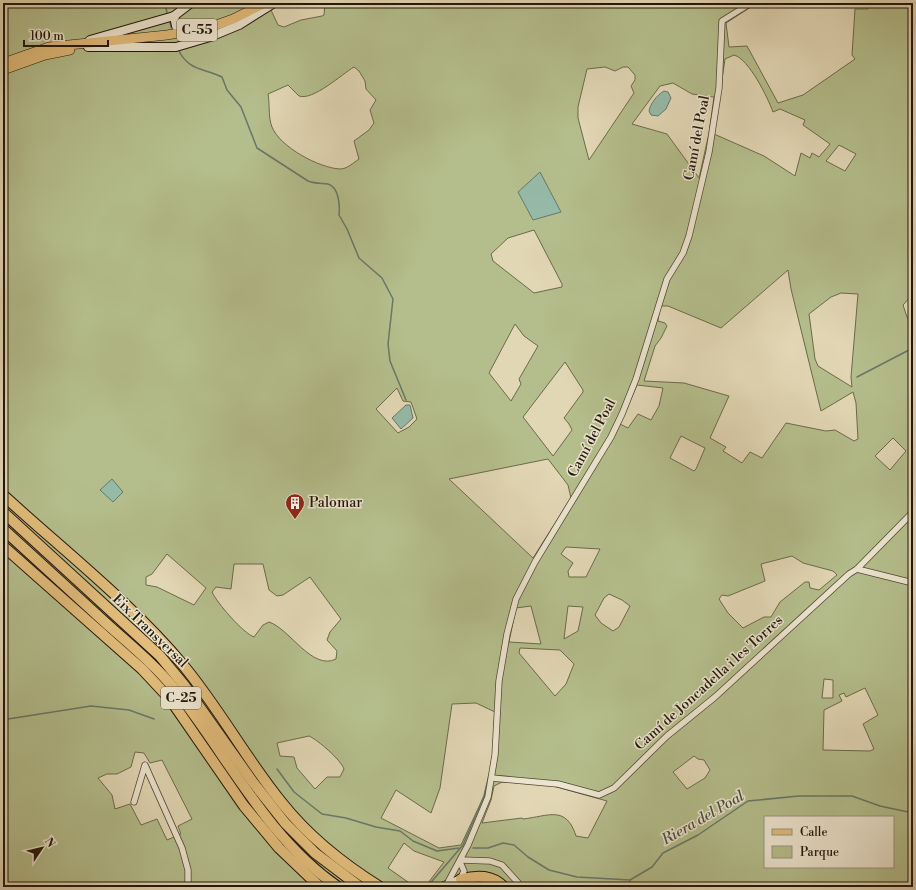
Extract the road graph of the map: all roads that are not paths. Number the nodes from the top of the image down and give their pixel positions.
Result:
1 (191, 3) edge
2 (265, 3) edge
3 (274, 3) edge
4 (750, 3) edge
5 (174, 16) junction
6 (176, 26) dead end
7 (178, 37) dead end
8 (84, 45) junction
9 (180, 45) junction
10 (4, 64) edge
11 (3, 494) edge
12 (3, 504) edge
13 (3, 512) edge
14 (913, 512) edge
15 (3, 529) edge
16 (3, 546) edge
17 (46, 551) junction
18 (857, 568) junction
19 (913, 583) edge
20 (492, 778) junction
21 (134, 802) dead end
22 (461, 863) junction
23 (474, 876) junction
24 (451, 885) edge
25 (188, 887) edge
26 (320, 887) edge
27 (338, 887) edge
28 (360, 887) edge
29 (380, 887) edge
30 (497, 887) edge
31 (504, 887) edge
32 (522, 887) edge

1 - 5 street
2 - 8 main road, C-55
3 - 9 street
4 - 20 street, Camí del Poal
5 - 6 street
5 - 8 street
7 - 9 street
8 - 9 street
8 - 10 main road, C-55
8 - 10 main road, C-55
11 - 29 highway
12 - 17 highway
13 - 17 highway, Eix Transversal / C-25
14 - 18 street, Camí de Joncadella i les Torres
15 - 27 highway, Eix Transversal / C-25
16 - 26 highway
17 - 28 highway, Eix Transversal / C-25
18 - 19 street
18 - 20 street, Camí de Joncadella i les Torres
20 - 22 street, Camí del Poal
21 - 25 street
22 - 23 highway
22 - 24 street, Camí del Poal
22 - 24 street, Camí del Poal
22 - 32 street
23 - 24 highway
23 - 31 highway
24 - 30 highway

